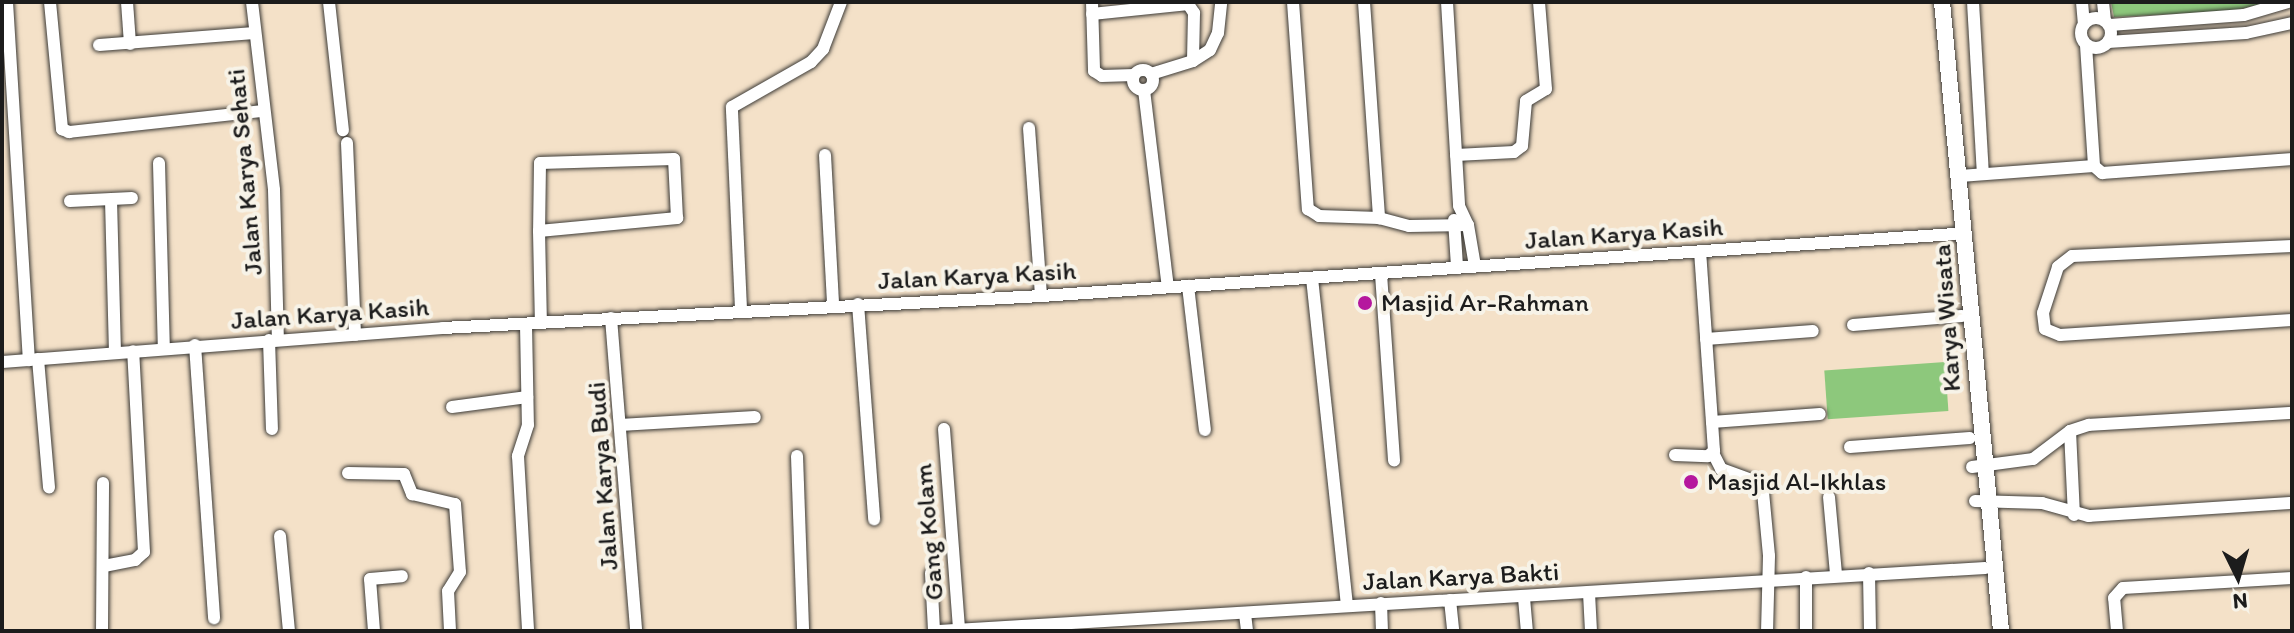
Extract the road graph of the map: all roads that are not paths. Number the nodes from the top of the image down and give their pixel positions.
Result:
1 (7, 2) edge
2 (50, 2) edge
3 (127, 2) edge
4 (252, 2) edge
5 (329, 2) edge
6 (841, 2) edge
7 (1221, 2) edge
8 (1293, 2) edge
9 (1364, 2) edge
10 (1447, 2) edge
11 (1539, 2) edge
12 (1934, 2) edge
13 (1942, 2) edge
14 (1973, 2) edge
15 (2082, 2) edge
16 (2103, 2) edge
17 (2288, 2) edge
18 (1092, 8) edge
19 (2244, 15) junction
20 (2107, 22) junction
21 (2292, 23) edge
22 (2084, 24) junction
23 (255, 33) junction
24 (2246, 33) junction
25 (2108, 42) junction
26 (130, 44) junction
27 (99, 45) dead end
28 (2086, 45) junction
29 (1193, 61) junction
30 (1151, 74) junction
31 (1134, 75) junction
32 (1144, 90) junction
33 (262, 111) junction
34 (1029, 128) dead end
35 (825, 155) dead end
36 (1456, 155) junction
37 (2292, 159) edge
38 (159, 163) dead end
39 (2094, 166) junction
40 (1983, 174) junction
41 (1960, 176) junction
42 (132, 198) dead end
43 (111, 200) junction
44 (70, 201) dead end
45 (1459, 206) junction
46 (1379, 218) junction
47 (1468, 225) junction
48 (1452, 226) junction
49 (539, 231) junction
50 (1955, 234) junction
51 (2292, 246) edge
52 (1700, 251) junction
53 (1475, 266) junction
54 (1457, 267) junction
55 (1381, 274) junction
56 (1312, 278) junction
57 (1188, 286) junction
58 (1168, 287) junction
59 (1041, 296) junction
60 (858, 304) junction
61 (833, 305) junction
62 (741, 309) junction
63 (1962, 316) junction
64 (611, 318) junction
65 (2292, 320) edge
66 (541, 323) junction
67 (526, 325) junction
68 (1853, 325) dead end
69 (1813, 331) dead end
70 (355, 335) junction
71 (1706, 339) junction
72 (273, 340) junction
73 (195, 345) junction
74 (164, 348) junction
75 (133, 351) junction
76 (115, 352) junction
77 (33, 360) junction
78 (2, 362) edge
79 (527, 397) junction
80 (452, 407) dead end
81 (2292, 413) edge
82 (1820, 414) dead end
83 (755, 417) dead end
84 (1712, 422) junction
85 (620, 425) junction
86 (272, 429) dead end
87 (944, 429) dead end
88 (1205, 430) dead end
89 (2070, 431) junction
90 (1970, 438) junction
91 (1850, 447) dead end
92 (1713, 453) junction
93 (1675, 455) dead end
94 (797, 456) dead end
95 (1394, 461) dead end
96 (1977, 466) junction
97 (348, 473) dead end
98 (103, 483) dead end
99 (49, 488) dead end
100 (1829, 497) dead end
101 (1981, 501) junction
102 (2292, 503) edge
103 (2074, 515) junction
104 (874, 519) dead end
105 (280, 536) dead end
106 (104, 566) junction
107 (1985, 568) junction
108 (931, 573) dead end
109 (1869, 573) junction
110 (1836, 574) junction
111 (402, 576) dead end
112 (1806, 577) junction
113 (2292, 578) edge
114 (1767, 580) junction
115 (1589, 593) junction
116 (1520, 598) junction
117 (1450, 600) junction
118 (1381, 603) junction
119 (1347, 605) junction
120 (1245, 614) junction
121 (214, 618) dead end
122 (1183, 625) edge
123 (1148, 626) edge
124 (1084, 628) edge
125 (959, 630) edge
126 (986, 630) edge
127 (1025, 630) edge
128 (102, 631) edge
129 (289, 631) edge
130 (374, 631) edge
131 (450, 631) edge
132 (528, 631) edge
133 (636, 631) edge
134 (803, 631) edge
135 (937, 631) edge
136 (1247, 631) edge
137 (1382, 631) edge
138 (1453, 631) edge
139 (1527, 631) edge
140 (1591, 631) edge
141 (1767, 631) edge
142 (1806, 631) edge
143 (1870, 631) edge
144 (1990, 631) edge
145 (2001, 631) edge
146 (2117, 631) edge

1 - 77 street
2 - 33 street
3 - 26 street
4 - 23 street, Jalan Karya Sehati
5 - 70 street
6 - 62 street
7 - 29 street
8 - 46 street
9 - 46 street
10 - 36 street
11 - 36 street
12 - 50 street
13 - 41 street, Karya Wisata
14 - 40 street
15 - 22 street
16 - 20 street
17 - 19 street
18 - 29 street
18 - 31 street
19 - 20 street
19 - 24 street
20 - 22 street
20 - 25 street
21 - 24 street
22 - 28 street
23 - 26 street
23 - 33 street, Jalan Karya Sehati
24 - 25 street
25 - 28 street
26 - 27 street
28 - 39 street
29 - 30 street
30 - 31 street
30 - 32 street
31 - 32 street
32 - 58 street
33 - 72 street, Jalan Karya Sehati
34 - 59 street
35 - 61 street
36 - 45 street
37 - 39 street
38 - 74 street
39 - 40 street
40 - 41 street
41 - 96 street, Karya Wisata
42 - 43 street
43 - 44 street
43 - 76 street
45 - 47 street
45 - 48 street
46 - 48 street
47 - 48 street
47 - 53 street
48 - 54 street
49 - 49 street
49 - 66 street
50 - 52 street, Jalan Karya Kasih
50 - 63 street
51 - 65 street
52 - 53 street, Jalan Karya Kasih
52 - 71 street
53 - 54 street, Jalan Karya Kasih
54 - 55 street, Jalan Karya Kasih
55 - 56 street, Jalan Karya Kasih
55 - 95 street
56 - 57 street, Jalan Karya Kasih
56 - 119 street
57 - 58 street, Jalan Karya Kasih
57 - 88 street
58 - 59 street, Jalan Karya Kasih
59 - 60 street, Jalan Karya Kasih
60 - 61 street, Jalan Karya Kasih
60 - 104 street
61 - 62 street, Jalan Karya Kasih
62 - 64 street, Jalan Karya Kasih
63 - 68 street
63 - 90 street
64 - 66 street, Jalan Karya Kasih
64 - 85 street, Jalan Karya Budi
66 - 67 street, Jalan Karya Kasih
67 - 70 street, Jalan Karya Kasih
67 - 79 street
69 - 71 street
70 - 72 street, Jalan Karya Kasih
71 - 84 street
72 - 73 street, Jalan Karya Kasih
72 - 86 street, Jalan Karya Sehati
73 - 74 street, Jalan Karya Kasih
73 - 121 street
74 - 75 street, Jalan Karya Kasih
75 - 76 street, Jalan Karya Kasih
75 - 106 street
76 - 77 street, Jalan Karya Kasih
77 - 78 street, Jalan Karya Kasih
77 - 99 street
79 - 80 street
79 - 132 street
81 - 89 street
82 - 84 street
83 - 85 street
84 - 92 street
85 - 133 street, Jalan Karya Budi
87 - 125 street, Gang Kolam
89 - 96 street
89 - 103 street
90 - 91 street
90 - 96 street
92 - 93 street
92 - 114 street
94 - 134 street
96 - 101 street, Karya Wisata
97 - 131 street
98 - 106 street
100 - 110 street
101 - 103 street
101 - 107 street
101 - 145 street, Karya Wisata
102 - 103 street
105 - 129 street
106 - 128 street
107 - 109 street, Jalan Karya Bakti
107 - 144 street
108 - 135 street
109 - 110 street, Jalan Karya Bakti
109 - 143 street
110 - 112 street, Jalan Karya Bakti
111 - 130 street
112 - 114 street, Jalan Karya Bakti
112 - 142 street
113 - 146 street
114 - 115 street, Jalan Karya Bakti
114 - 141 street
115 - 116 street, Jalan Karya Bakti
115 - 140 street
116 - 117 street, Jalan Karya Bakti
116 - 139 street
117 - 118 street, Jalan Karya Bakti
117 - 138 street
118 - 119 street, Jalan Karya Bakti
118 - 137 street
119 - 120 street, Jalan Karya Bakti
120 - 122 street, Jalan Karya Bakti
120 - 136 street
122 - 123 street, Jalan Karya Bakti
123 - 124 street, Jalan Karya Bakti
124 - 127 street, Jalan Karya Bakti
125 - 126 street, Jalan Karya Bakti
125 - 135 street, Jalan Karya Bakti
126 - 127 street, Jalan Karya Bakti

